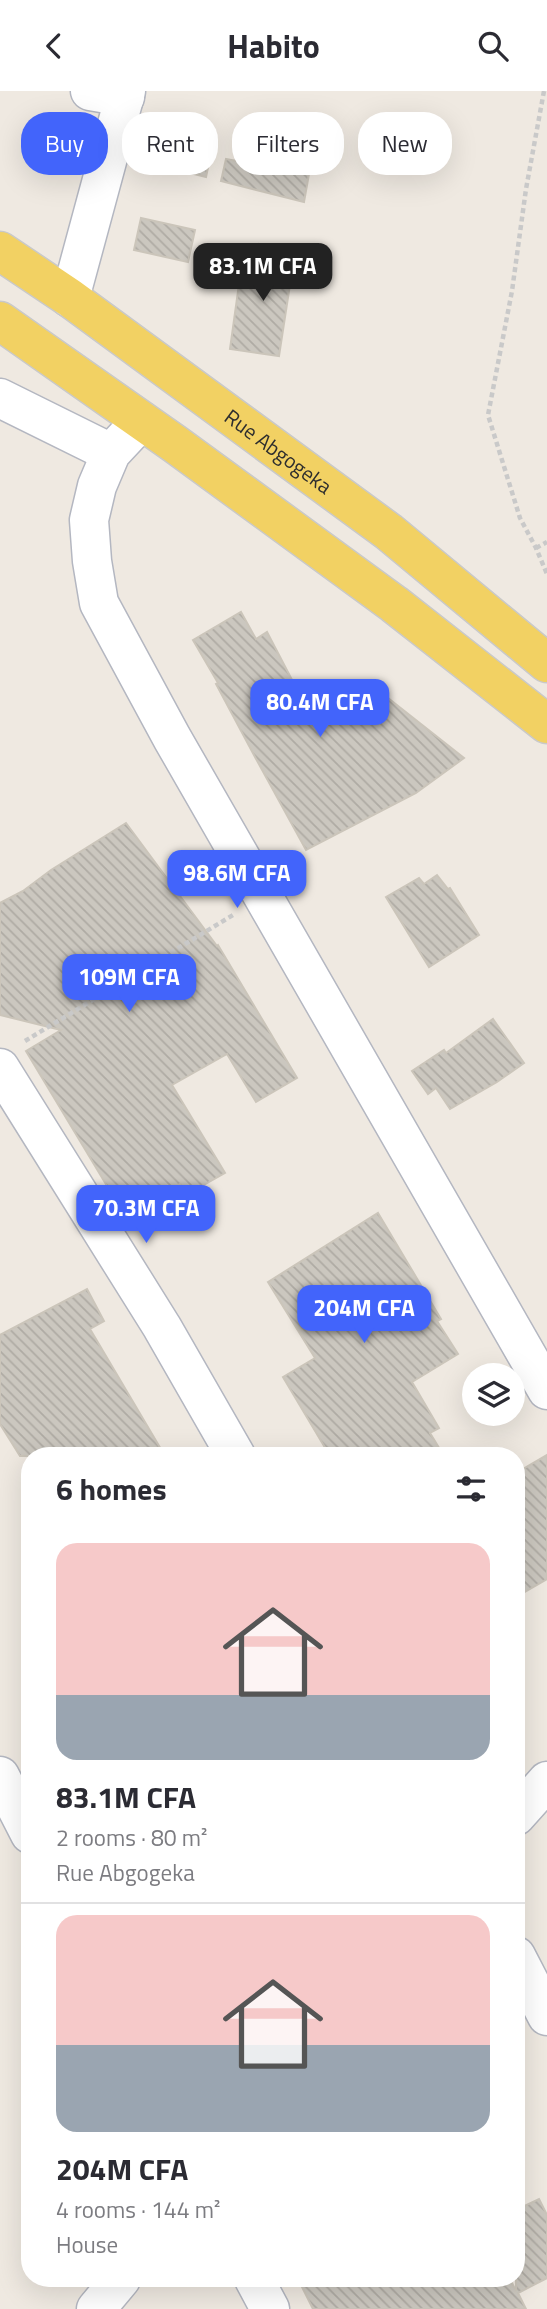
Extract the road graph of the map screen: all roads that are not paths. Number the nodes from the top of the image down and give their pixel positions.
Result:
1 (114, 93) edge
2 (0, 251) edge
3 (70, 298) junction
4 (0, 321) edge
5 (0, 398) edge
6 (141, 421) junction
7 (111, 453) junction
8 (547, 663) edge
9 (547, 724) edge
10 (12, 1055) edge
11 (547, 1390) edge
12 (231, 1447) edge
13 (0, 1776) edge
14 (547, 1781) edge
15 (525, 1807) edge
16 (21, 1817) edge
17 (525, 1974) edge
18 (547, 2017) edge
19 (114, 2287) edge
20 (258, 2287) edge
21 (96, 2309) edge
22 (270, 2309) edge

1 - 3 street
2 - 3 main road, Rue Abgogeka
3 - 8 main road, Rue Abgogeka
4 - 6 main road
5 - 7 street
6 - 7 street
6 - 9 main road
7 - 11 street
10 - 12 street
13 - 16 street
14 - 15 street
17 - 18 street
19 - 21 street
20 - 22 street

